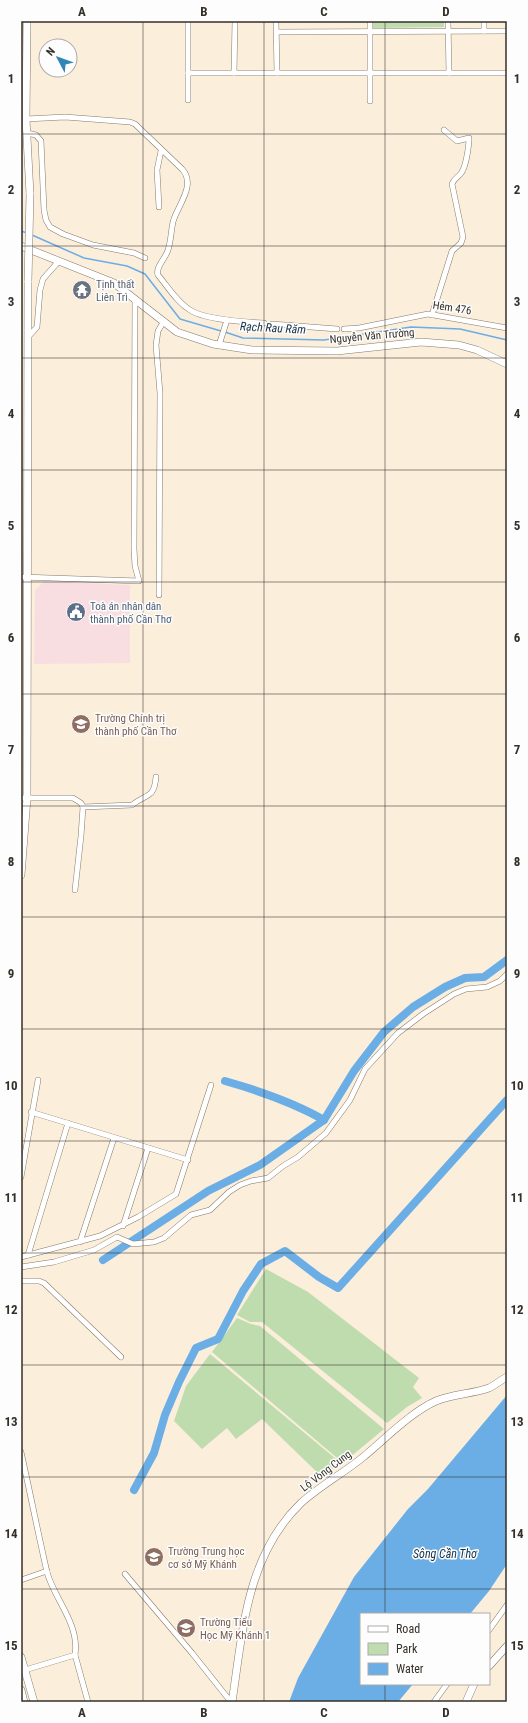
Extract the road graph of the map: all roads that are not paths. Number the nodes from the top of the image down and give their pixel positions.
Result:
1 (27, 21) edge
2 (188, 21) edge
3 (235, 21) edge
4 (276, 21) edge
5 (370, 21) edge
6 (448, 21) edge
7 (484, 21) edge
8 (448, 31) junction
9 (484, 31) junction
10 (507, 31) edge
11 (277, 32) junction
12 (370, 32) junction
13 (24, 72) edge
14 (188, 73) junction
15 (234, 73) junction
16 (277, 73) junction
17 (370, 73) junction
18 (448, 73) junction
19 (507, 73) edge
20 (188, 100) dead end
21 (370, 101) dead end
22 (26, 119) junction
23 (444, 130) dead end
24 (27, 133) junction
25 (161, 151) junction
26 (159, 207) dead end
27 (21, 246) edge
28 (145, 258) dead end
29 (59, 261) junction
30 (135, 300) junction
31 (432, 315) junction
32 (164, 322) junction
33 (226, 322) junction
34 (264, 323) dead end
35 (272, 324) dead end
36 (507, 328) edge
37 (337, 329) dead end
38 (344, 329) dead end
39 (27, 338) junction
40 (220, 342) junction
41 (507, 364) edge
42 (24, 417) edge
43 (24, 524) edge
44 (24, 577) edge
45 (159, 595) dead end
46 (24, 671) edge
47 (156, 777) dead end
48 (24, 798) edge
49 (83, 807) junction
50 (21, 875) edge
51 (75, 890) dead end
52 (507, 974) edge
53 (38, 1080) dead end
54 (211, 1085) dead end
55 (31, 1112) junction
56 (68, 1123) junction
57 (114, 1138) junction
58 (148, 1148) junction
59 (188, 1160) junction
60 (21, 1177) edge
61 (123, 1226) junction
62 (80, 1242) junction
63 (28, 1255) junction
64 (21, 1257) edge
65 (21, 1267) edge
66 (21, 1281) edge
67 (121, 1357) dead end
68 (507, 1377) edge
69 (21, 1452) edge
70 (47, 1571) junction
71 (124, 1574) dead end
72 (21, 1580) edge
73 (507, 1605) edge
74 (490, 1629) edge
75 (507, 1646) edge
76 (75, 1655) junction
77 (21, 1658) edge
78 (490, 1665) edge
79 (23, 1670) edge
80 (446, 1685) edge
81 (474, 1685) edge
82 (21, 1690) edge
83 (24, 1702) edge
84 (34, 1702) edge
85 (88, 1702) edge
86 (232, 1702) edge
87 (434, 1702) edge
88 (466, 1702) edge

1 - 13 main road
2 - 14 street
3 - 15 street
4 - 11 street
5 - 12 street
6 - 8 street
7 - 9 street
8 - 9 street
8 - 12 street
8 - 18 street
9 - 10 street
11 - 12 street
11 - 16 street
12 - 17 street
13 - 22 main road
14 - 15 street
14 - 20 street
15 - 16 street
16 - 17 street
17 - 18 street
17 - 21 street
18 - 19 street
22 - 24 main road
22 - 25 street
23 - 31 street
24 - 28 street
24 - 39 main road, bridge
25 - 26 street
25 - 33 street
27 - 29 main road, Nguyễn Văn Trường
29 - 30 main road, Nguyễn Văn Trường
29 - 39 street
30 - 32 main road, Nguyễn Văn Trường
30 - 44 street
31 - 36 street, Hẻm 476
31 - 38 street, Hẻm 476
32 - 40 main road, Nguyễn Văn Trường
32 - 45 street
33 - 34 street
33 - 40 street
35 - 37 street
39 - 42 main road
40 - 41 main road, Nguyễn Văn Trường
42 - 43 main road
43 - 44 main road
44 - 46 main road
46 - 48 main road
47 - 49 street
48 - 49 street
48 - 50 main road
49 - 51 street
52 - 65 street
53 - 55 street
54 - 59 street
55 - 56 street
55 - 60 street
56 - 57 street
56 - 63 street
57 - 58 street
57 - 62 street
58 - 59 street
58 - 61 street
59 - 61 street
61 - 62 street
62 - 63 street
63 - 64 street
66 - 67 street
68 - 86 main road, Lộ Vòng Cung
69 - 70 street
70 - 72 street
70 - 76 street
71 - 86 street
73 - 74 street
75 - 78 main road
76 - 79 street
76 - 85 street
77 - 79 main road
79 - 84 main road
80 - 87 street
81 - 88 main road
82 - 83 main road

